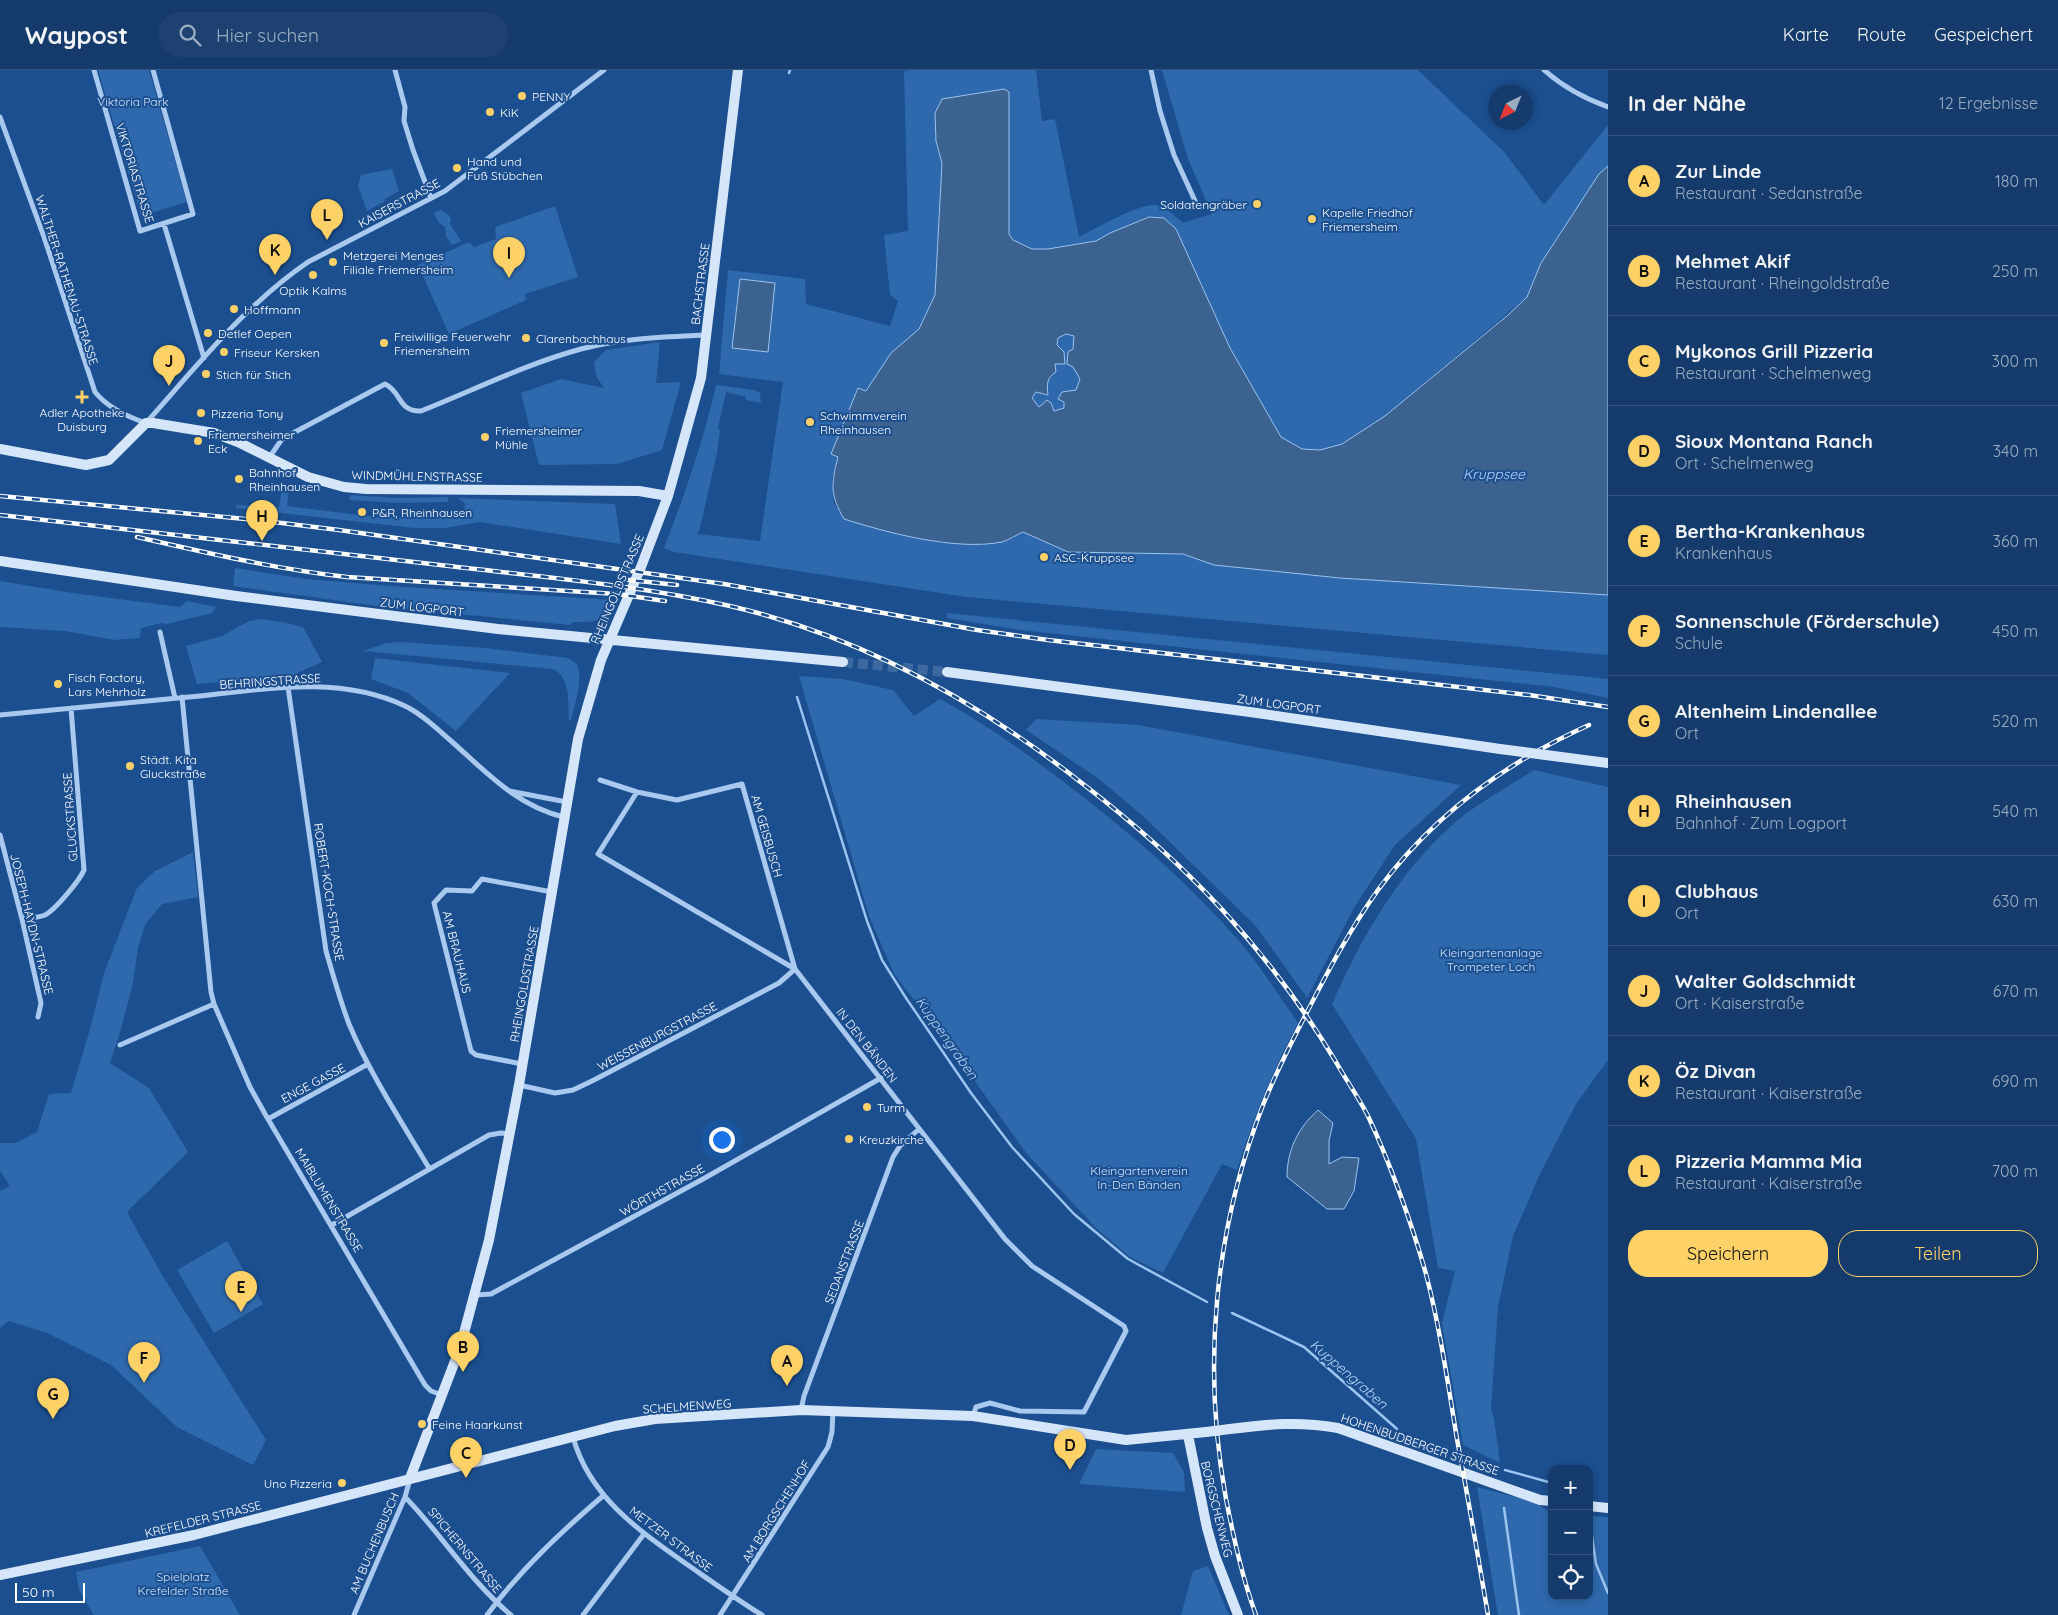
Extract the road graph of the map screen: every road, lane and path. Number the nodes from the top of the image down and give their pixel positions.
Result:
1 (94, 70) edge
2 (153, 70) edge
3 (395, 70) edge
4 (604, 70) edge
5 (738, 70) edge
6 (1151, 70) edge
7 (1544, 70) edge
8 (1608, 106) edge
9 (0, 116) edge
10 (431, 198) junction
11 (1196, 203) dead end
12 (164, 224) junction
13 (707, 335) junction
14 (204, 358) junction
15 (146, 423) junction
16 (0, 449) edge
17 (269, 458) junction
18 (668, 496) junction
19 (0, 561) edge
20 (160, 632) dead end
21 (609, 639) junction
22 (843, 662) tunnel mouth
23 (946, 672) tunnel mouth
24 (288, 687) junction
25 (182, 697) junction
26 (175, 698) junction
27 (72, 708) junction
28 (0, 715) edge
29 (1608, 764) edge
30 (600, 780) dead end
31 (508, 791) junction
32 (637, 792) junction
33 (567, 802) junction
34 (565, 817) junction
35 (0, 835) edge
36 (552, 892) junction
37 (22, 919) junction
38 (795, 968) junction
39 (214, 1004) junction
40 (38, 1017) dead end
41 (120, 1045) dead end
42 (368, 1064) junction
43 (523, 1064) junction
44 (881, 1078) junction
45 (519, 1085) junction
46 (268, 1119) junction
47 (919, 1129) junction
48 (510, 1134) junction
49 (429, 1168) junction
50 (332, 1225) junction
51 (475, 1295) junction
52 (442, 1395) junction
53 (801, 1410) junction
54 (833, 1411) junction
55 (973, 1416) junction
56 (1188, 1435) junction
57 (573, 1437) junction
58 (410, 1478) junction
59 (604, 1495) junction
60 (405, 1497) junction
61 (1548, 1501) edge
62 (1593, 1506) edge
63 (1608, 1508) edge
64 (644, 1534) junction
65 (0, 1575) edge
66 (733, 1597) junction
67 (496, 1602) junction
68 (354, 1615) edge
69 (487, 1615) edge
70 (511, 1615) edge
71 (582, 1615) edge
72 (720, 1615) edge
73 (762, 1615) edge
74 (1238, 1615) edge

1 - 12 street, VIKTORIASTRASSE
2 - 12 street, VIKTORIASTRASSE
3 - 10 street
4 - 10 street, KAISERSTRASSE
5 - 13 street, BACHSTRASSE
6 - 11 street
7 - 8 street
9 - 15 street, WALTHER-RATHENAU-STRASSE
10 - 14 street, KAISERSTRASSE
12 - 14 street, VIKTORIASTRASSE
13 - 17 street
13 - 18 street, BACHSTRASSE
14 - 15 street, KAISERSTRASSE
15 - 16 street
15 - 17 street, WINDMÜHLENSTRASSE
17 - 18 street, WINDMÜHLENSTRASSE
18 - 21 street, RHEINGOLDSTRASSE
19 - 21 street, ZUM LOGPORT
20 - 26 street
21 - 22 street, ZUM LOGPORT
21 - 33 street, RHEINGOLDSTRASSE
23 - 29 street, ZUM LOGPORT, bridge
24 - 25 street, BEHRINGSTRASSE
24 - 31 street, BEHRINGSTRASSE
24 - 42 street, ROBERT-KOCH-STRASSE
25 - 26 street, BEHRINGSTRASSE
25 - 39 street, MAIBLUMENSTRASSE
26 - 27 street, BEHRINGSTRASSE
27 - 28 street, BEHRINGSTRASSE
27 - 37 street, GLUCKSTRASSE
30 - 32 street, AM GEISBUSCH
31 - 33 street
31 - 34 street, BEHRINGSTRASSE
32 - 38 street, AM GEISBUSCH
32 - 38 street, IN DEN BÄNDEN
33 - 34 street, RHEINGOLDSTRASSE
34 - 36 street, RHEINGOLDSTRASSE
35 - 37 street, JOSEPH-HAYDN-STRASSE
36 - 43 street, RHEINGOLDSTRASSE
36 - 43 street, AM BRAUHAUS
37 - 40 street, JOSEPH-HAYDN-STRASSE
38 - 44 street, IN DEN BÄNDEN
38 - 45 street, WEISSENBURGSTRASSE
39 - 41 street
39 - 46 street, MAIBLUMENSTRASSE
42 - 46 street, ENGE GASSE
42 - 49 street, ROBERT-KOCH-STRASSE
43 - 45 street, RHEINGOLDSTRASSE
44 - 47 street, IN DEN BÄNDEN
44 - 51 street, WÖRTHSTRASSE
45 - 48 street, RHEINGOLDSTRASSE
46 - 50 street, MAIBLUMENSTRASSE
47 - 53 street, SEDANSTRASSE
47 - 55 street, IN DEN BÄNDEN
48 - 49 street
48 - 51 street, RHEINGOLDSTRASSE
49 - 50 street
50 - 52 street, MAIBLUMENSTRASSE
51 - 52 street, RHEINGOLDSTRASSE
52 - 58 street, RHEINGOLDSTRASSE
53 - 54 street, SCHELMENWEG
53 - 57 street, SCHELMENWEG
54 - 55 street, SCHELMENWEG
54 - 66 street, AM BORGSCHENHOF
55 - 56 street, SCHELMENWEG
56 - 61 street, HOHENBUDBERGER STRASSE, bridge
56 - 74 street, BORGSCHENWEG
57 - 58 street, SCHELMENWEG
57 - 59 street, METZER STRASSE
58 - 60 street, AM BUCHENBUSCH
58 - 65 street, KREFELDER STRASSE
59 - 64 street, METZER STRASSE
59 - 67 street
60 - 67 street, SPICHERNSTRASSE
60 - 68 street, AM BUCHENBUSCH
62 - 63 street
64 - 66 street, METZER STRASSE
64 - 71 street
66 - 72 street, AM BORGSCHENHOF
66 - 73 street, METZER STRASSE
67 - 69 street
67 - 70 street, SPICHERNSTRASSE

